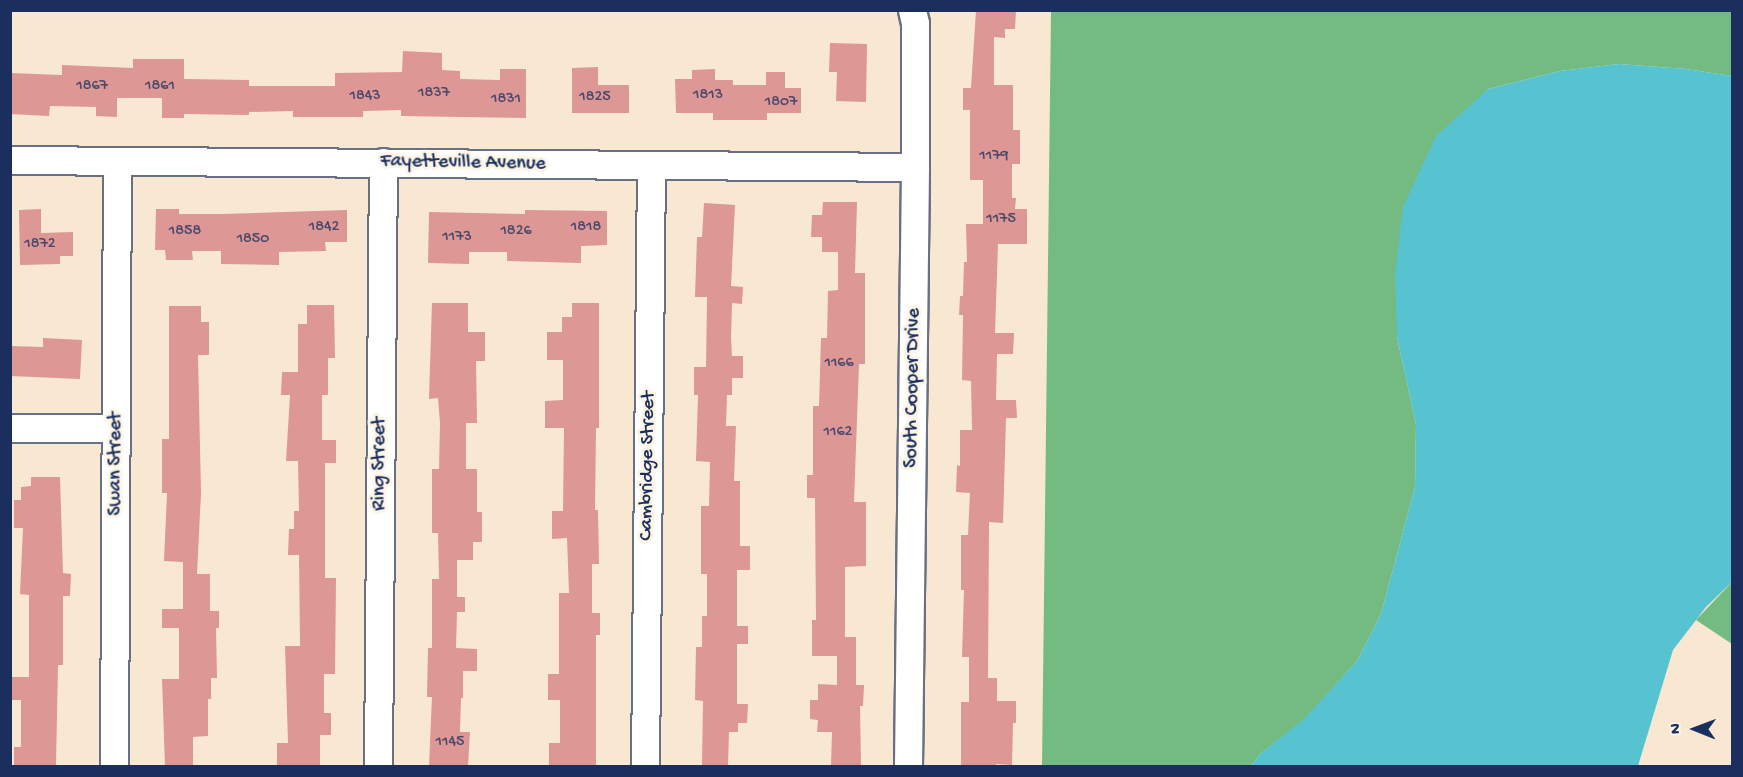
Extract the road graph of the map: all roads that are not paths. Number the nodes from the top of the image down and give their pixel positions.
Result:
1 (912, 10) edge
2 (10, 160) edge
3 (117, 162) junction
4 (383, 162) junction
5 (651, 165) junction
6 (915, 167) junction
7 (10, 428) edge
8 (116, 428) junction
9 (114, 766) edge
10 (378, 766) edge
11 (645, 766) edge
12 (908, 766) edge

1 - 6 street, South Cooper Drive
2 - 3 street, Fayetteville Avenue
3 - 4 street, Fayetteville Avenue
3 - 8 street, Swan Street
4 - 5 street, Fayetteville Avenue
4 - 10 street, Ring Street
5 - 6 street, Fayetteville Avenue
5 - 11 street, Cambridge Street
6 - 12 street, South Cooper Drive
7 - 8 street
8 - 9 street, Swan Street

